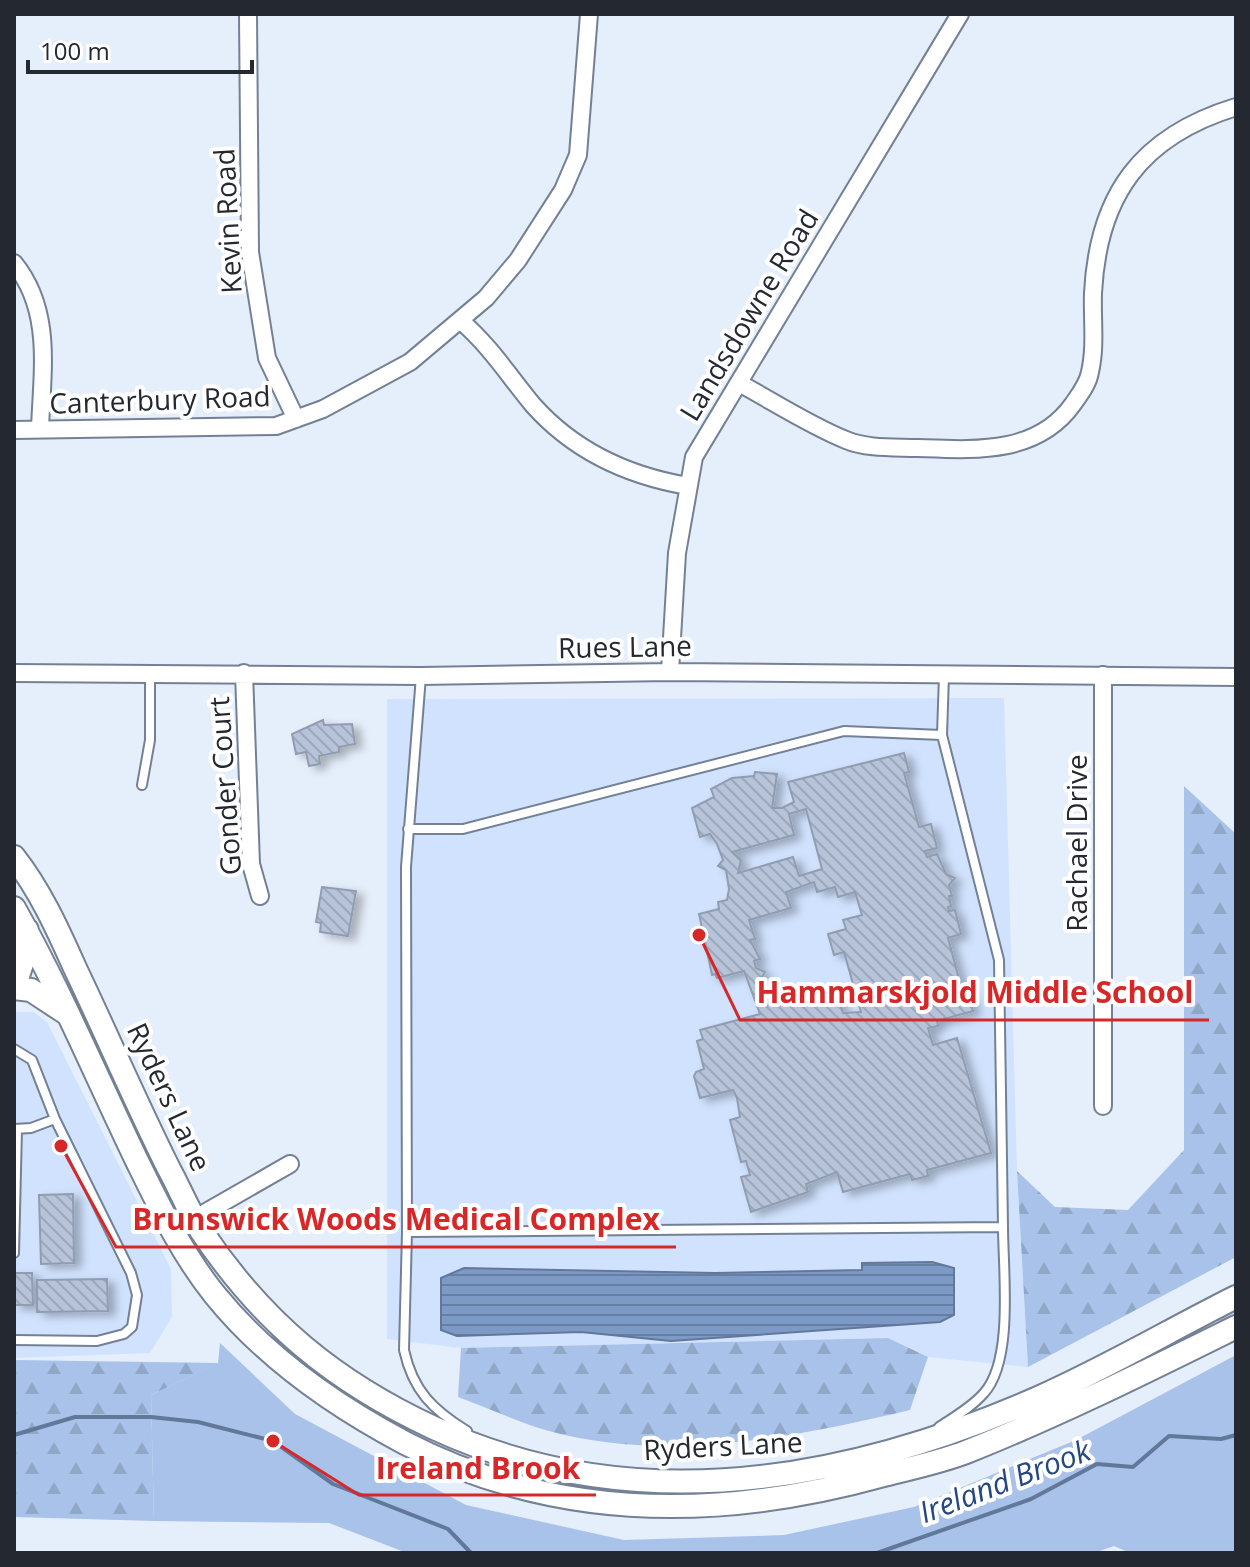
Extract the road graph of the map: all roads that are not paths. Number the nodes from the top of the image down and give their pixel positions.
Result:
1 (248, 14) edge
2 (589, 14) edge
3 (960, 14) edge
4 (1236, 107) edge
5 (14, 263) edge
6 (461, 321) junction
7 (739, 383) junction
8 (296, 419) junction
9 (40, 429) junction
10 (14, 430) edge
11 (688, 486) junction
12 (670, 672) junction
13 (14, 673) edge
14 (150, 673) junction
15 (244, 673) junction
16 (944, 674) junction
17 (1103, 675) junction
18 (421, 676) junction
19 (1236, 677) edge
20 (942, 735) junction
21 (142, 785) dead end
22 (408, 829) junction
23 (14, 857) edge
24 (260, 896) dead end
25 (14, 908) edge
26 (27, 930) junction
27 (14, 988) edge
28 (70, 1016) junction
29 (14, 1049) edge
30 (1103, 1106) dead end
31 (55, 1119) junction
32 (15, 1129) edge
33 (290, 1164) dead end
34 (194, 1219) junction
35 (1003, 1227) junction
36 (407, 1232) junction
37 (14, 1253) edge
38 (1236, 1297) edge
39 (1236, 1327) edge
40 (14, 1340) edge
41 (906, 1447) junction
42 (673, 1483) junction

1 - 8 street, Kevin Road
2 - 6 street, Canterbury Road
3 - 7 street, Landsdowne Road
4 - 7 street
5 - 9 street
6 - 8 street, Canterbury Road
6 - 11 street
7 - 11 street, Landsdowne Road
8 - 9 street, Canterbury Road
9 - 10 street, Canterbury Road
11 - 12 street, Landsdowne Road
12 - 16 street, Rues Lane
12 - 18 street, Rues Lane
13 - 14 street, Rues Lane
14 - 15 street, Rues Lane
14 - 21 lane
15 - 18 street, Rues Lane
15 - 24 street, Gonder Court
16 - 17 street, Rues Lane
16 - 20 lane
17 - 19 street, Rues Lane
17 - 30 street, Rachael Drive
18 - 22 lane
20 - 22 lane
20 - 35 lane
22 - 36 lane
23 - 34 main road, Ryders Lane
25 - 26 main road, Ryders Lane
26 - 27 main road
26 - 28 main road, Ryders Lane
27 - 28 main road
28 - 39 main road, Ryders Lane
29 - 31 lane
31 - 32 lane
31 - 40 lane
32 - 37 lane
33 - 34 street
34 - 42 main road, Ryders Lane
35 - 36 lane
35 - 41 lane
36 - 42 lane
38 - 41 main road, Ryders Lane
41 - 42 main road, Ryders Lane

